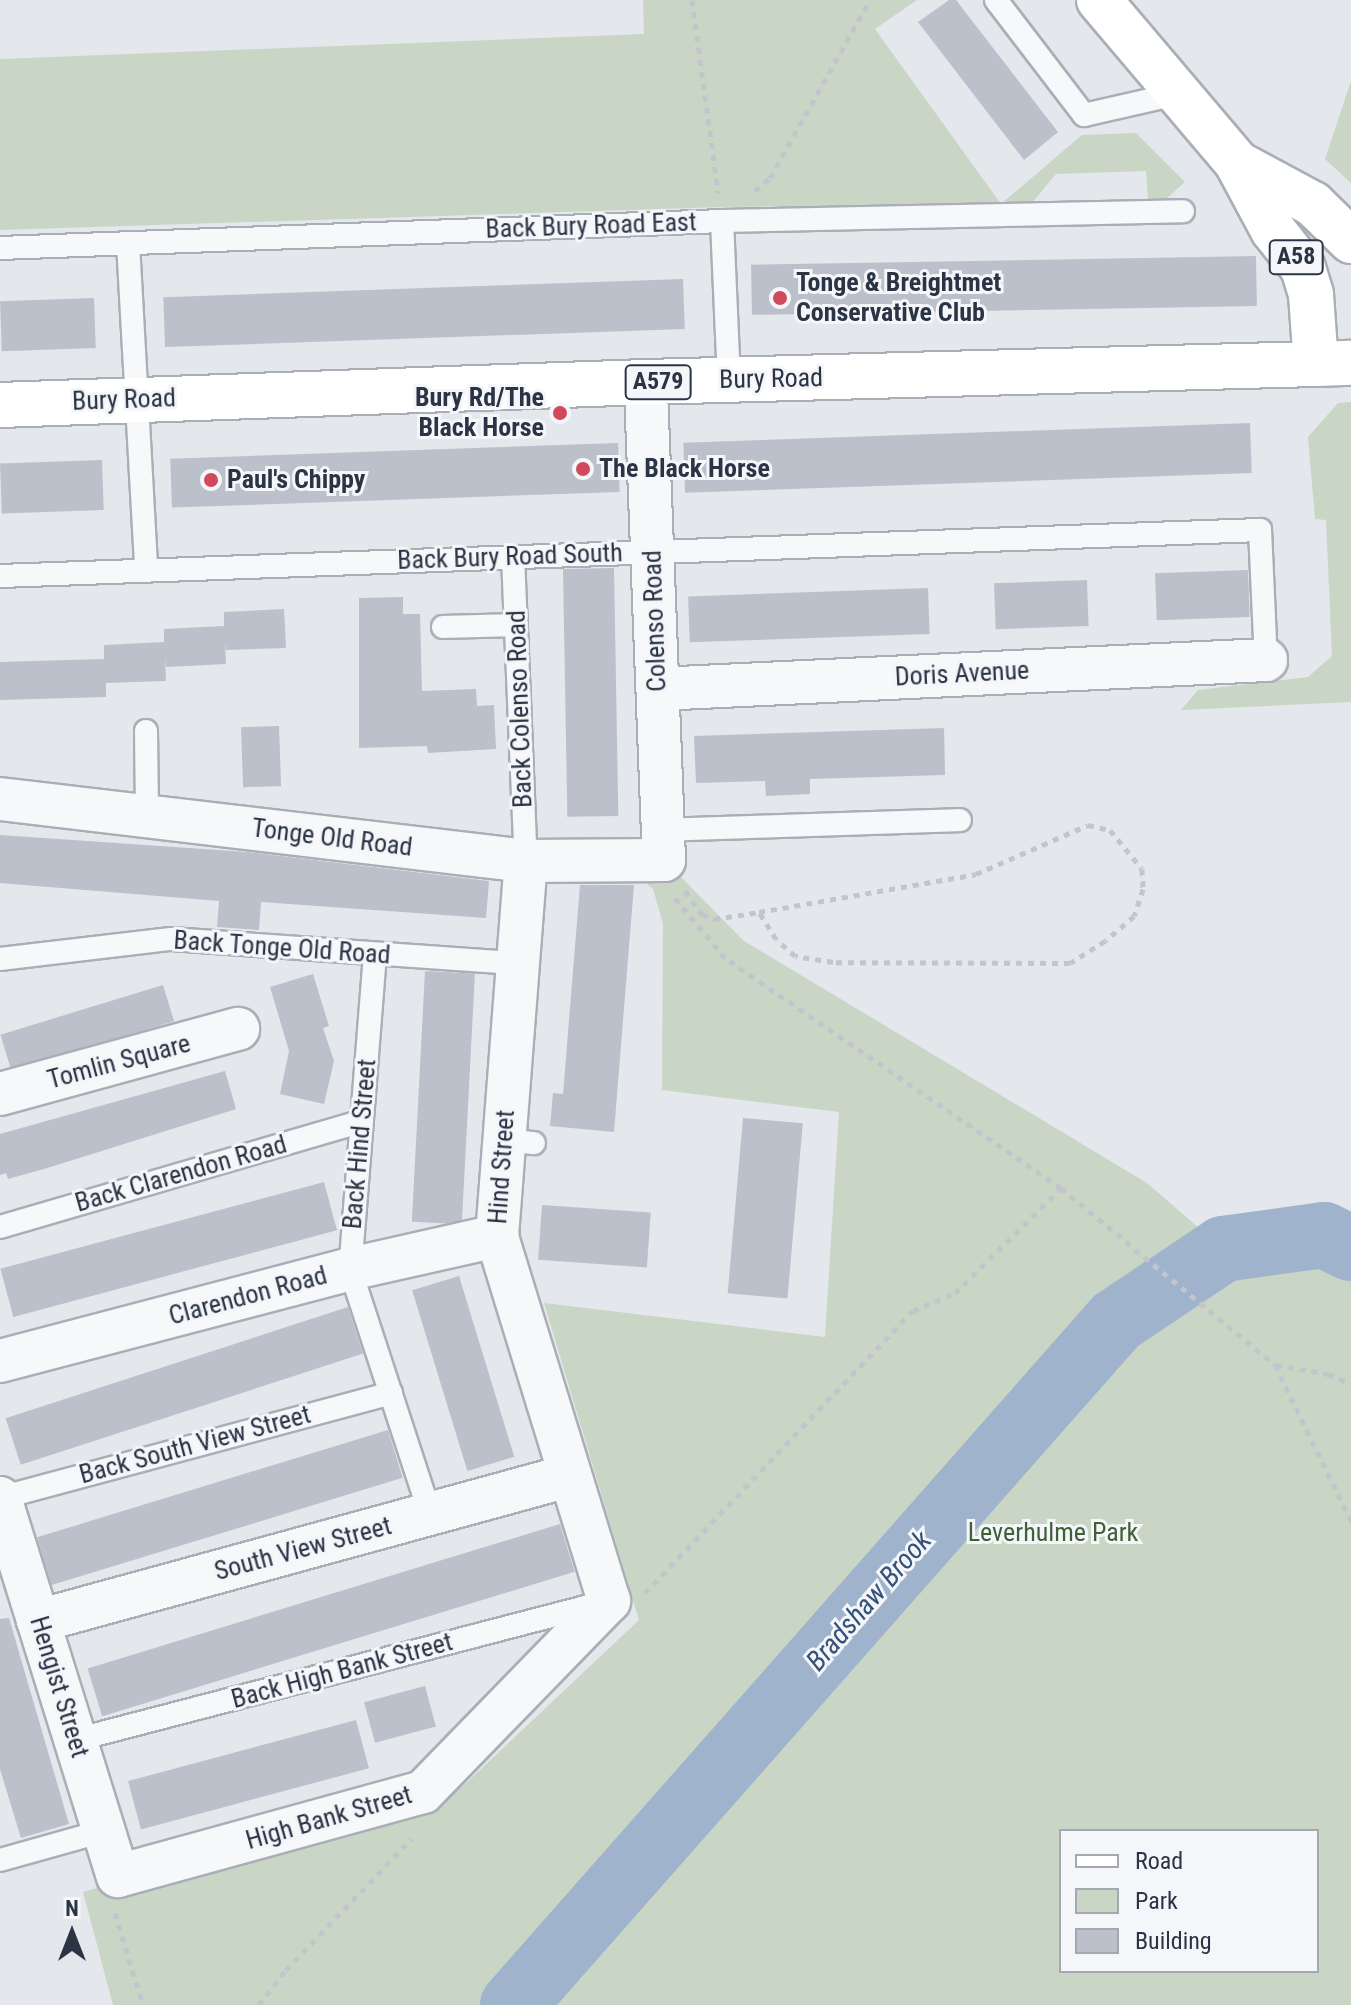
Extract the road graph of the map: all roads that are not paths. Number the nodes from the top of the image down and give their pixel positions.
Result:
1 (996, 0) edge
2 (1099, 0) edge
3 (1181, 93) junction
4 (1237, 163) junction
5 (1183, 211) dead end
6 (722, 221) junction
7 (128, 243) junction
8 (1350, 243) edge
9 (0, 248) edge
10 (1333, 364) edge
11 (729, 380) junction
12 (646, 382) junction
13 (138, 400) junction
14 (0, 405) edge
15 (653, 552) junction
16 (513, 557) junction
17 (146, 570) junction
18 (0, 576) edge
19 (516, 625) junction
20 (443, 627) dead end
21 (1266, 660) joint
22 (658, 689) junction
23 (146, 731) dead end
24 (0, 799) edge
25 (147, 816) junction
26 (960, 820) dead end
27 (656, 856) junction
28 (526, 861) junction
29 (375, 954) junction
30 (0, 959) edge
31 (517, 963) junction
32 (238, 1029) dead end
33 (0, 1094) edge
34 (362, 1121) junction
35 (0, 1227) edge
36 (497, 1236) junction
37 (350, 1269) junction
38 (0, 1361) edge
39 (391, 1393) junction
40 (568, 1476) junction
41 (0, 1498) edge
42 (430, 1514) junction
43 (623, 1601) junction
44 (38, 1621) junction
45 (75, 1740) junction
46 (103, 1831) junction
47 (0, 1860) edge
48 (118, 1876) joint

1 - 3 lane
2 - 3 main road, A58
3 - 4 main road, A58
4 - 8 main road, A58
4 - 10 main road, A58
5 - 6 lane, Back Bury Road East
6 - 7 lane, Back Bury Road East
6 - 11 lane
7 - 9 lane, Back Bury Road East
7 - 13 lane
10 - 11 main road, Bury Road / A579
11 - 12 main road, Bury Road / A579
12 - 13 main road, Bury Road / A579
12 - 15 street, Colenso Road
13 - 14 main road, Bury Road / A579
13 - 17 lane
15 - 16 lane, Back Bury Road South
15 - 21 lane, Back Bury Road South
15 - 22 street, Colenso Road
16 - 17 lane, Back Bury Road South
16 - 19 lane, Back Colenso Road
17 - 18 lane, Back Bury Road South
19 - 20 lane
19 - 28 lane, Back Colenso Road
21 - 22 street, Doris Avenue
22 - 27 street, Colenso Road
23 - 25 lane
24 - 25 street, Tonge Old Road
25 - 28 street, Tonge Old Road
26 - 27 lane
27 - 28 street, Tonge Old Road
28 - 31 street, Hind Street
29 - 30 lane, Back Tonge Old Road
29 - 31 lane, Back Tonge Old Road
29 - 34 lane, Back Hind Street
31 - 36 street, Hind Street
32 - 33 street, Tomlin Square
34 - 35 lane, Back Clarendon Road
34 - 37 lane, Back Hind Street
36 - 37 street, Clarendon Road
36 - 40 street, Hind Street
37 - 38 street, Clarendon Road
37 - 39 lane, Back Hind Street
39 - 41 lane, Back South View Street
39 - 42 lane, Back Hind Street
40 - 42 street, South View Street
40 - 43 street, Hind Street
41 - 44 street, Hengist Street
42 - 44 street, South View Street
43 - 45 lane, Back High Bank Street
43 - 48 street, High Bank Street
44 - 45 street, Hengist Street
45 - 46 street, Hengist Street
46 - 47 lane
46 - 48 street, Hengist Street

